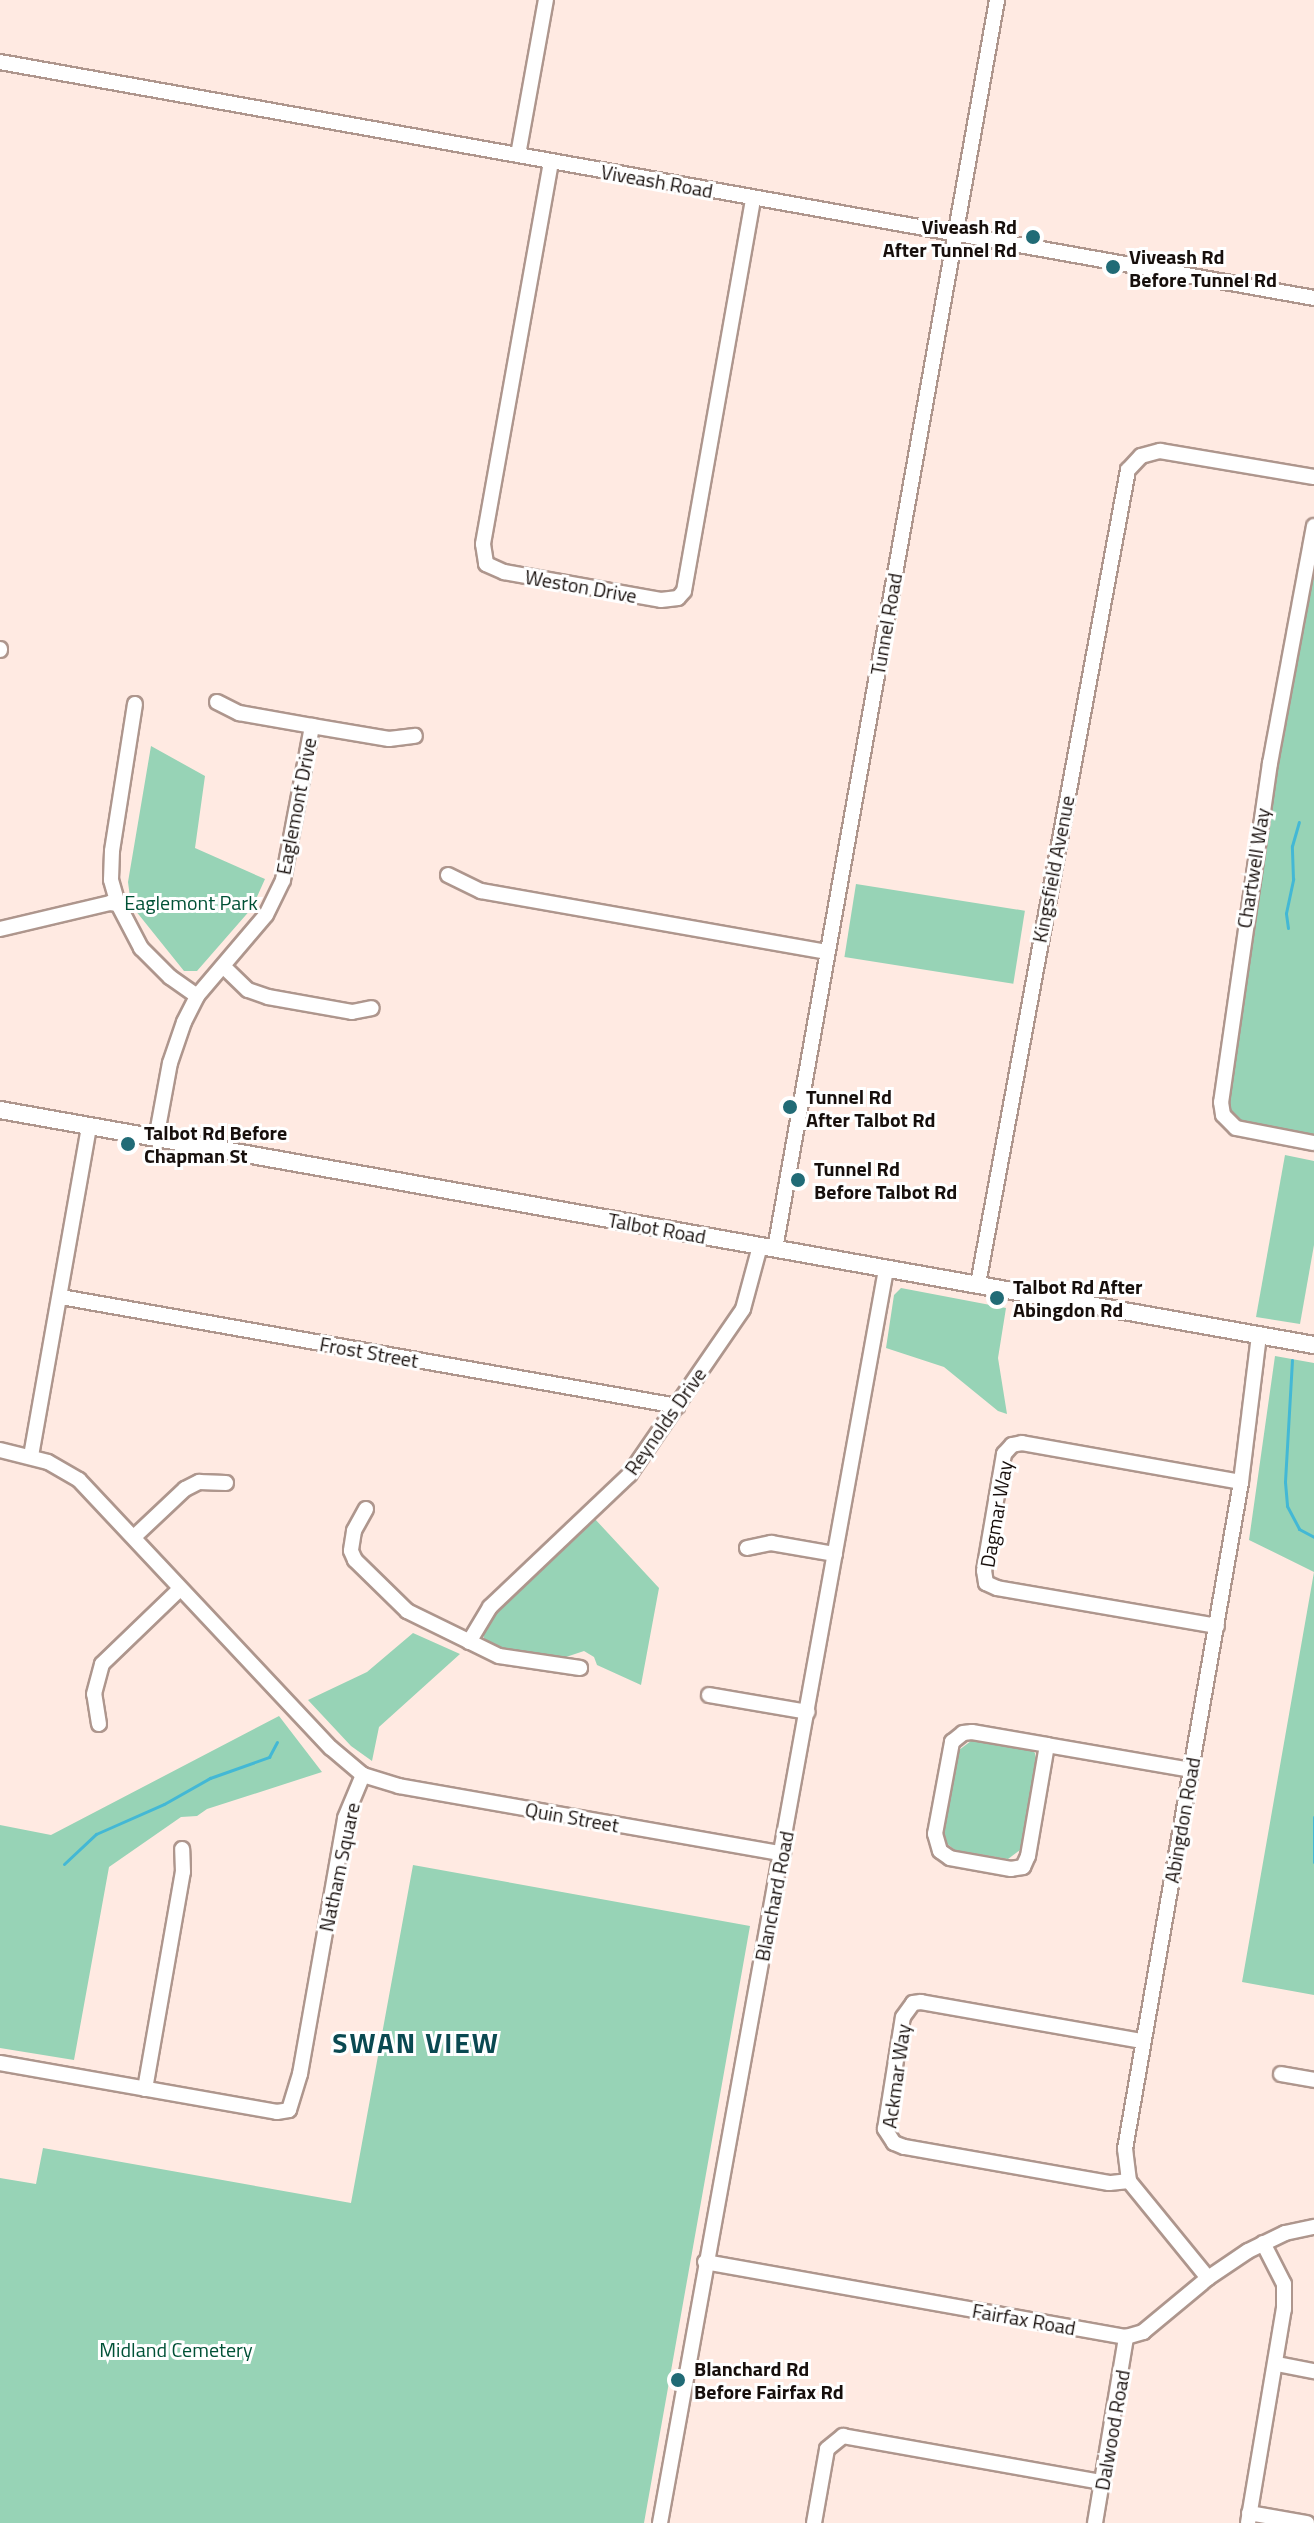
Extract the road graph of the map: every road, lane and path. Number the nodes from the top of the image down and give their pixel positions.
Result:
1 (546, 0) edge
2 (997, 0) edge
3 (0, 62) edge
4 (518, 155) junction
5 (551, 162) junction
6 (753, 198) junction
7 (955, 234) junction
8 (1314, 298) edge
9 (1314, 477) edge
10 (1314, 526) edge
11 (217, 702) dead end
12 (135, 704) dead end
13 (312, 726) junction
14 (415, 736) dead end
15 (448, 875) dead end
16 (118, 904) junction
17 (0, 929) edge
18 (828, 952) junction
19 (224, 967) junction
20 (197, 996) junction
21 (372, 1008) dead end
22 (0, 1110) edge
23 (89, 1126) junction
24 (156, 1139) junction
25 (1314, 1143) edge
26 (767, 1247) junction
27 (886, 1269) junction
28 (978, 1284) junction
29 (61, 1297) junction
30 (1259, 1335) junction
31 (1314, 1345) edge
32 (677, 1406) junction
33 (0, 1450) edge
34 (31, 1456) junction
35 (1241, 1482) junction
36 (226, 1483) dead end
37 (366, 1509) dead end
38 (134, 1537) junction
39 (747, 1548) dead end
40 (835, 1554) junction
41 (179, 1590) junction
42 (1217, 1626) junction
43 (469, 1642) junction
44 (580, 1668) dead end
45 (709, 1695) dead end
46 (808, 1712) junction
47 (99, 1724) dead end
48 (1047, 1745) junction
49 (1191, 1770) junction
50 (363, 1775) junction
51 (182, 1849) dead end
52 (783, 1854) junction
53 (1143, 2041) junction
54 (0, 2063) edge
55 (1281, 2074) dead end
56 (1314, 2080) edge
57 (145, 2089) junction
58 (1129, 2181) junction
59 (1314, 2227) edge
60 (1263, 2243) junction
61 (705, 2262) junction
62 (1208, 2278) junction
63 (1126, 2337) junction
64 (1277, 2364) junction
65 (1314, 2371) edge
66 (1102, 2482) junction
67 (1248, 2518) edge
68 (660, 2523) edge
69 (814, 2523) edge
70 (1095, 2523) edge
71 (1307, 2523) edge

1 - 4 street
2 - 7 street, Tunnel Road
3 - 4 street, Viveash Road
4 - 5 street, Viveash Road
5 - 6 street, Viveash Road
5 - 6 street, Weston Drive
6 - 7 street, Viveash Road
7 - 8 street, Viveash Road
7 - 18 street, Tunnel Road
9 - 28 street, Kingsfield Avenue
10 - 25 street, Chartwell Way
11 - 13 street
12 - 16 street
13 - 14 street
13 - 19 street, Eaglemont Drive
15 - 18 street
16 - 17 street
16 - 20 street
18 - 26 street, Tunnel Road
19 - 20 street, Eaglemont Drive
19 - 21 street
20 - 24 street, Eaglemont Drive
22 - 23 main road, Talbot Road
23 - 24 main road, Talbot Road
23 - 29 street
24 - 26 main road, Talbot Road
26 - 27 main road, Talbot Road
26 - 32 street, Reynolds Drive
27 - 28 main road, Talbot Road
27 - 40 street, Blanchard Road
28 - 30 main road, Talbot Road
29 - 32 street, Frost Street
29 - 34 street
30 - 31 main road, Talbot Road
30 - 35 street, Abingdon Road
32 - 43 street, Reynolds Drive
33 - 34 street, Natham Square
34 - 38 street, Natham Square
35 - 42 street, Abingdon Road
35 - 42 street, Dagmar Way
36 - 38 street
37 - 43 street
38 - 41 street, Natham Square
39 - 40 street
40 - 46 street, Blanchard Road
41 - 47 street
41 - 50 street, Natham Square
42 - 49 street, Abingdon Road
43 - 44 street
45 - 46 street
46 - 52 street, Blanchard Road
48 - 48 street
48 - 49 street
49 - 53 street, Abingdon Road
50 - 52 street, Quin Street
50 - 57 street, Natham Square
51 - 57 street
52 - 61 street, Blanchard Road
53 - 58 street, Abingdon Road
53 - 58 street, Ackmar Way
54 - 57 street, Natham Square
55 - 56 street
58 - 62 street
59 - 60 street
60 - 62 street
60 - 64 street
61 - 63 street, Fairfax Road
61 - 68 street, Blanchard Road
62 - 63 street
63 - 66 street, Dalwood Road
64 - 65 street
64 - 67 street
66 - 69 street
66 - 70 street, Dalwood Road
67 - 71 street

